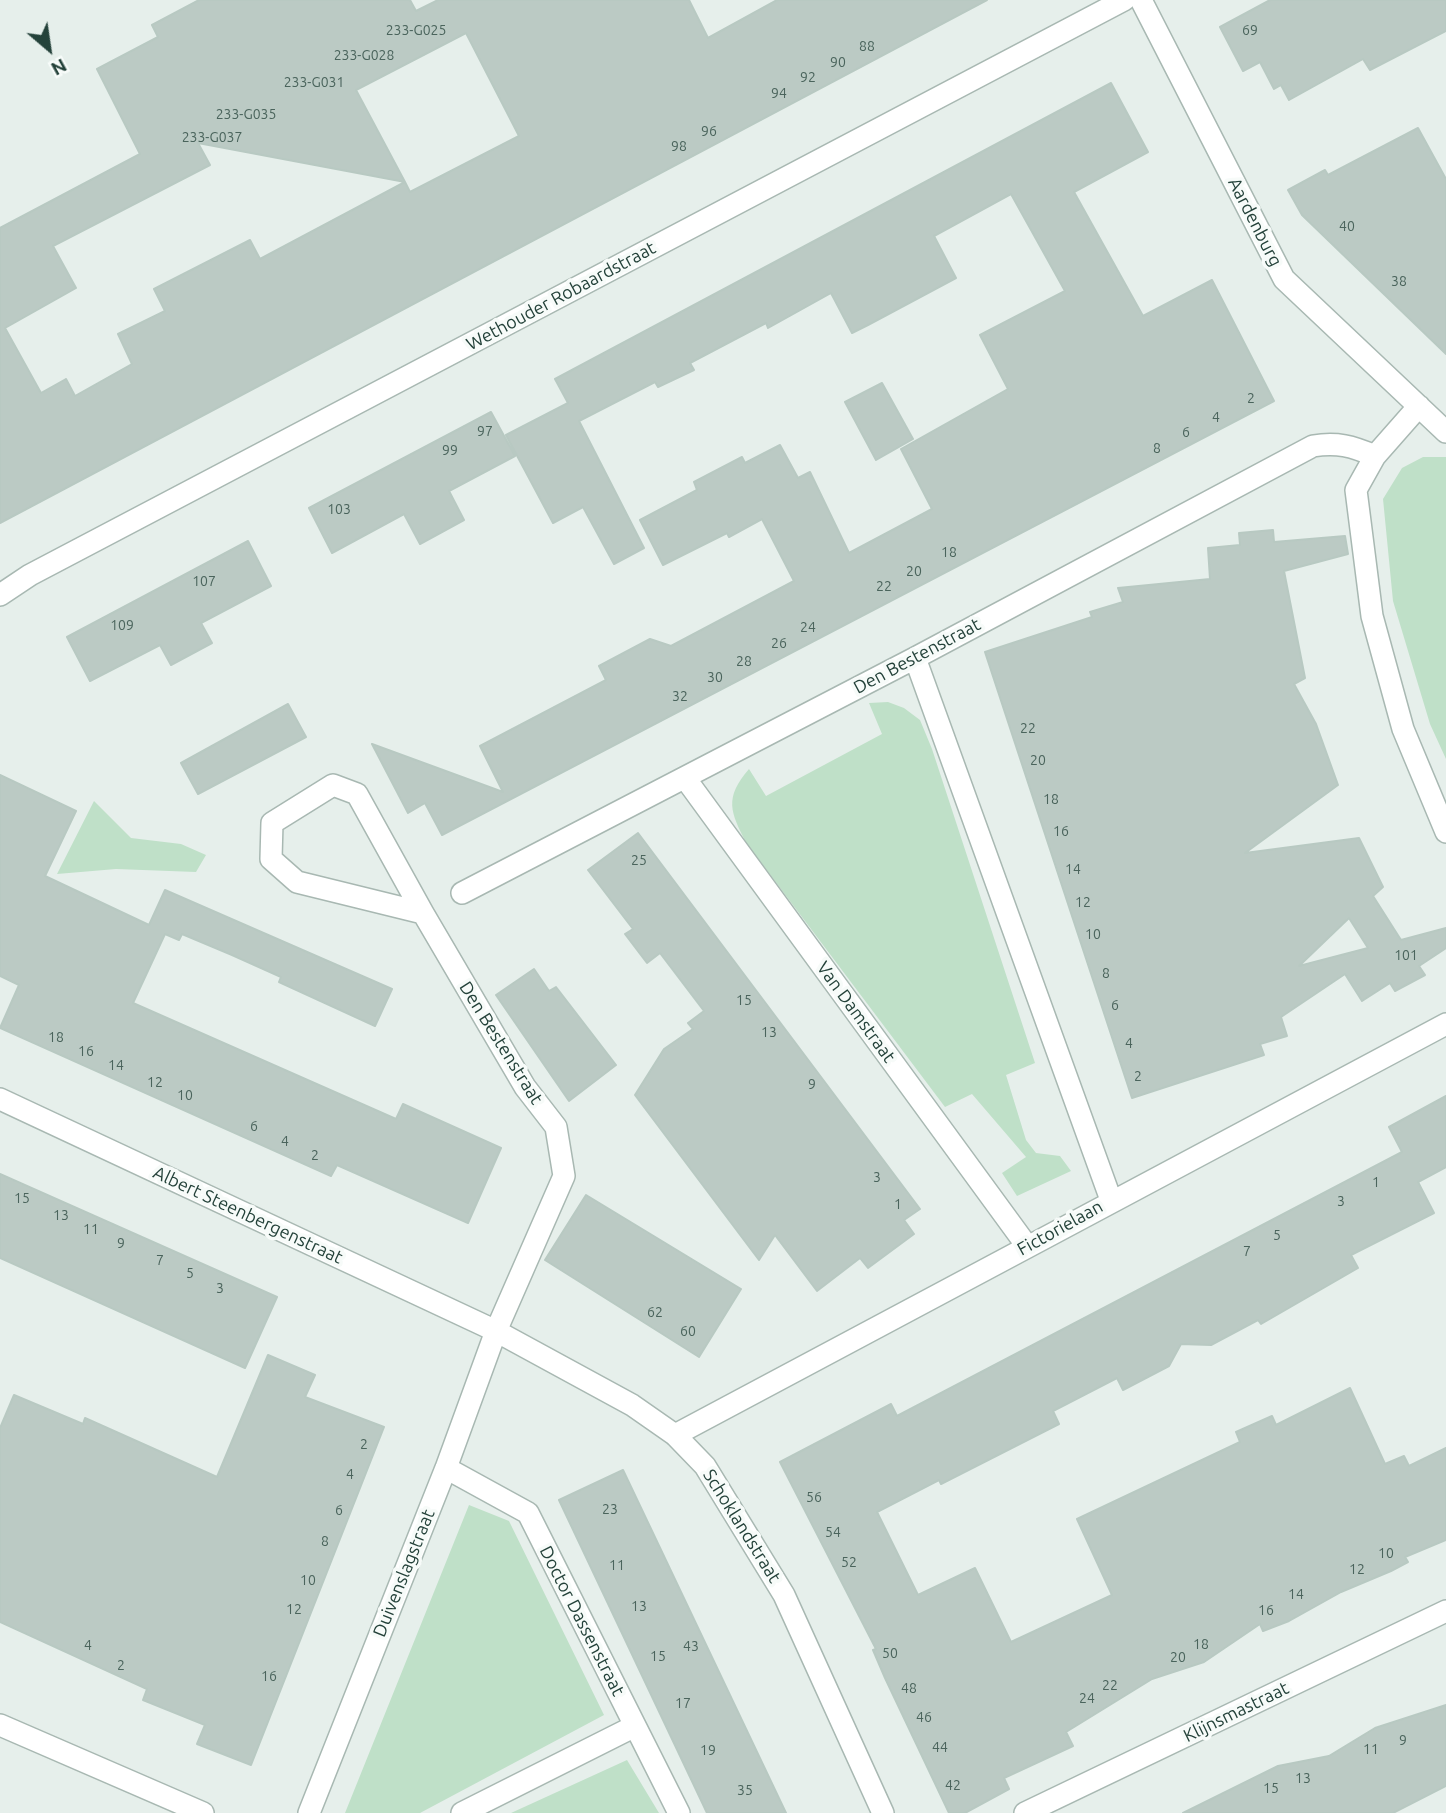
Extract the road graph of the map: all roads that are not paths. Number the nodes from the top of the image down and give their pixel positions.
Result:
1 (1124, 0) edge
2 (1141, 0) edge
3 (1419, 406) junction
4 (1446, 432) edge
5 (1375, 456) junction
6 (0, 595) edge
7 (915, 658) junction
8 (685, 778) junction
9 (1446, 832) edge
10 (462, 893) dead end
11 (423, 913) junction
12 (1446, 1024) edge
13 (0, 1099) edge
14 (1111, 1200) junction
15 (1027, 1246) junction
16 (496, 1331) junction
17 (675, 1436) junction
18 (446, 1468) junction
19 (1446, 1611) edge
20 (0, 1725) edge
21 (635, 1726) junction
22 (203, 1813) edge
23 (309, 1813) edge
24 (462, 1813) edge
25 (679, 1813) edge
26 (883, 1813) edge
27 (1025, 1813) edge

1 - 6 street, Wethouder Robaardstraat
2 - 3 street, Aardenburg
3 - 4 street, Aardenburg
3 - 5 street
5 - 7 street, Den Bestenstraat
5 - 9 street
7 - 8 street, Den Bestenstraat
7 - 14 street
8 - 10 street, Den Bestenstraat
8 - 15 street, Van Damstraat
11 - 11 street, Den Bestenstraat
11 - 16 street, Den Bestenstraat
12 - 14 street, Fictorielaan
13 - 16 street, Albert Steenbergenstraat
14 - 15 street, Fictorielaan
15 - 17 street, Fictorielaan
16 - 17 street, Schoklandstraat
16 - 18 street, Duivenslagstraat
17 - 26 street, Schoklandstraat
18 - 21 street, Doctor Dassenstraat
18 - 23 street, Duivenslagstraat
19 - 27 street, Klijnsmastraat
20 - 22 street
21 - 24 street
21 - 25 street, Doctor Dassenstraat

